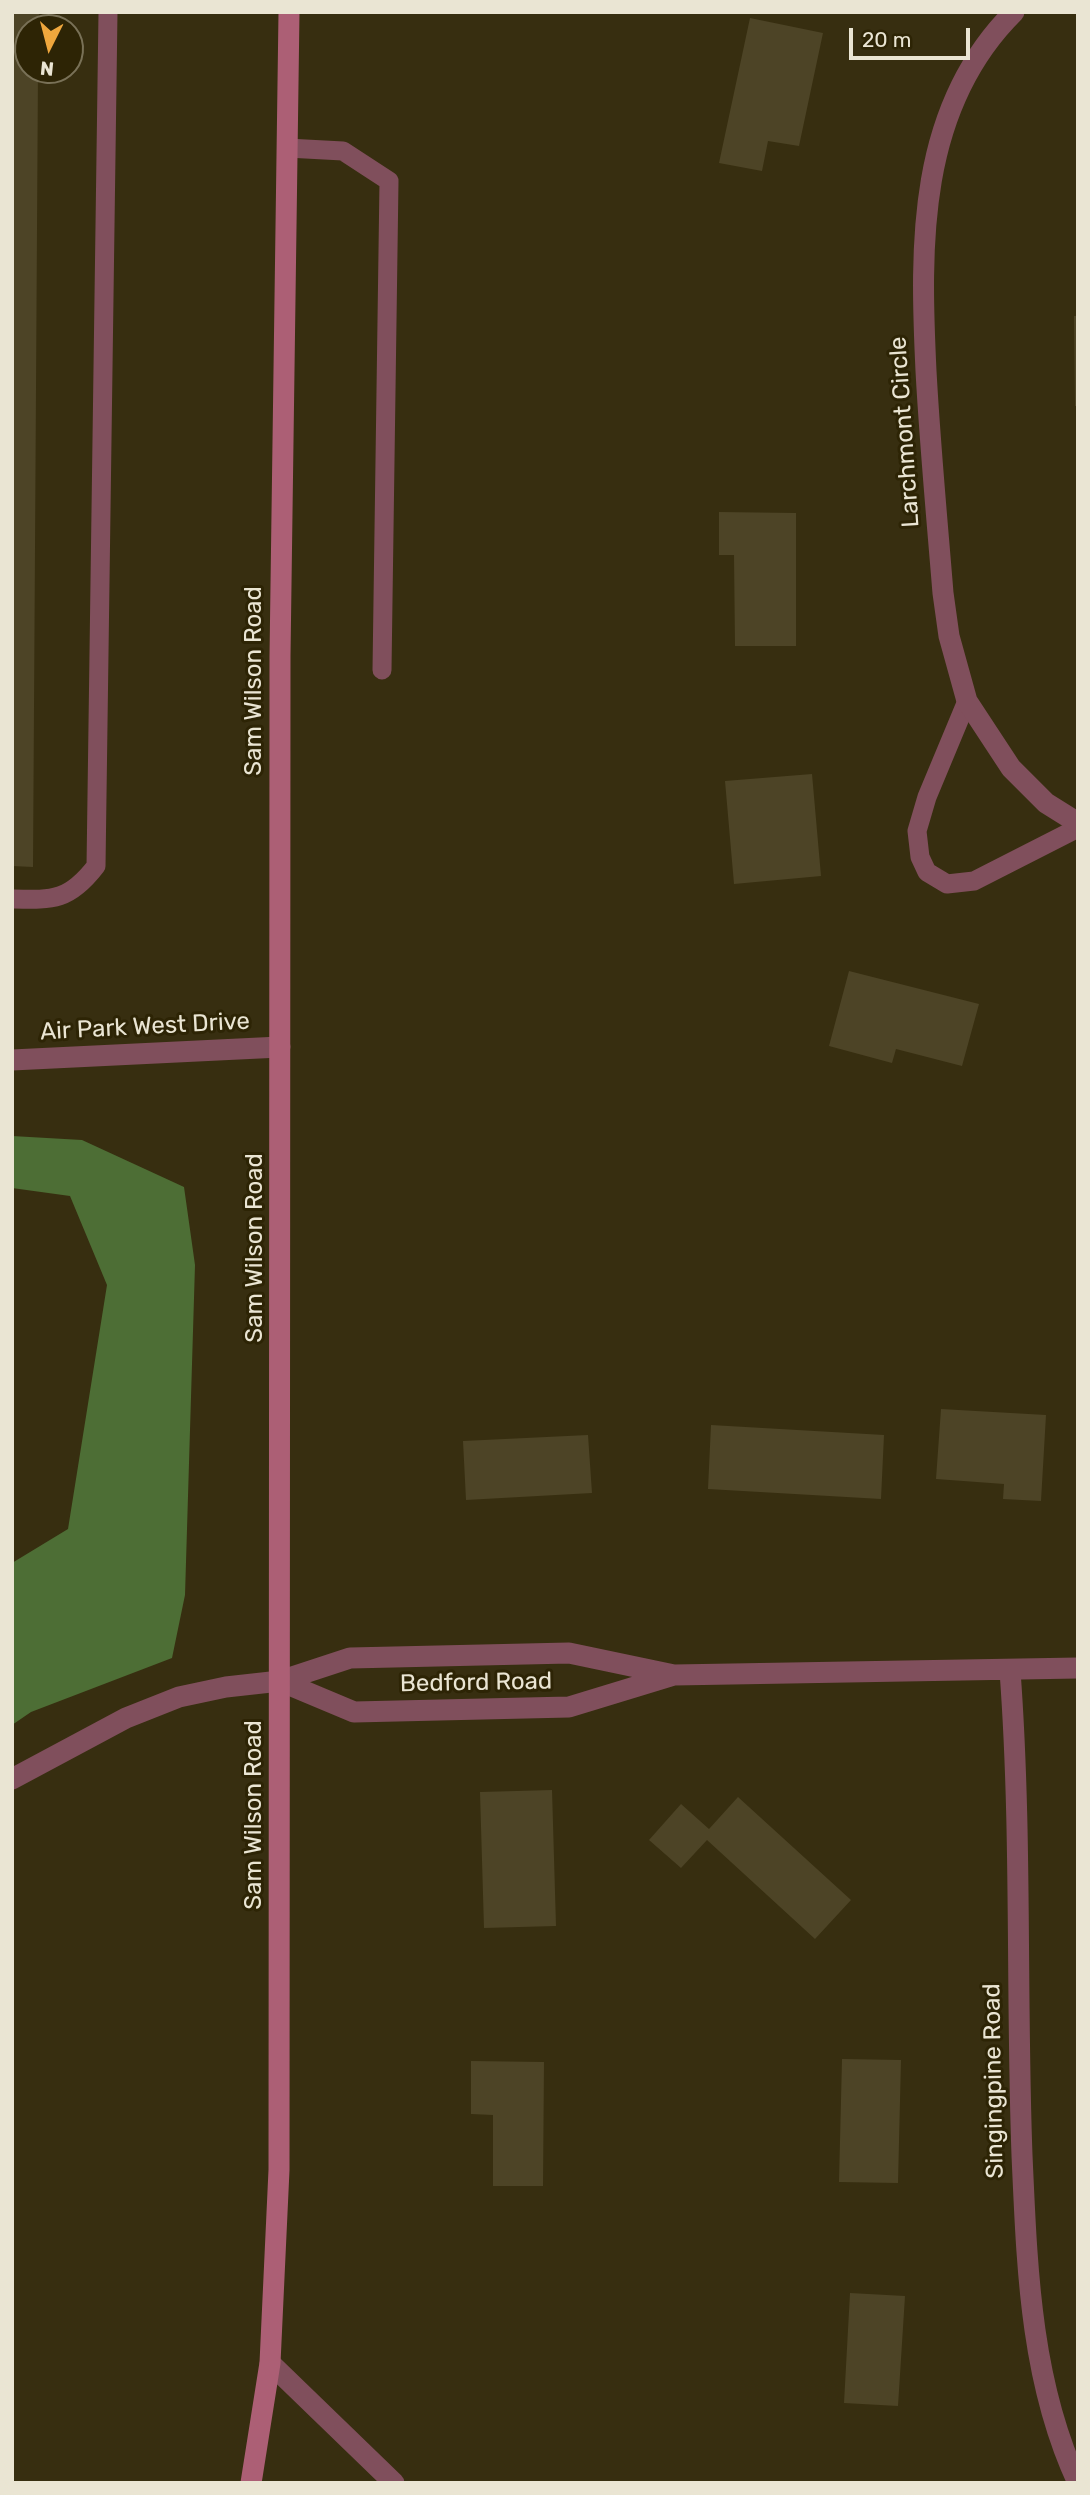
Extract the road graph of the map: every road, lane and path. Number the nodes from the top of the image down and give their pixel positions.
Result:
1 (108, 12) edge
2 (289, 12) edge
3 (1014, 12) edge
4 (287, 148) junction
5 (382, 670) dead end
6 (967, 701) junction
7 (1078, 825) edge
8 (12, 899) edge
9 (280, 1047) junction
10 (12, 1060) edge
11 (1078, 1668) edge
12 (1010, 1671) junction
13 (674, 1675) junction
14 (280, 1681) junction
15 (12, 1779) edge
16 (270, 2363) junction
17 (251, 2483) edge
18 (394, 2483) edge
19 (1078, 2483) edge

1 - 8 lane
2 - 4 street, Sam Wilson Road
3 - 6 street, Larchmont Circle
4 - 5 lane
4 - 9 street, Sam Wilson Road
6 - 7 street, Larchmont Circle
6 - 7 lane
9 - 10 street, Air Park West Drive
9 - 14 street, Sam Wilson Road
11 - 12 street, Bedford Road
12 - 13 street, Bedford Road
12 - 19 street, Singingpine Road
13 - 14 street, Bedford Road
13 - 14 street, Bedford Road
14 - 15 street, Bedford Road
14 - 16 street, Sam Wilson Road
16 - 17 street, Sam Wilson Road
16 - 18 street

